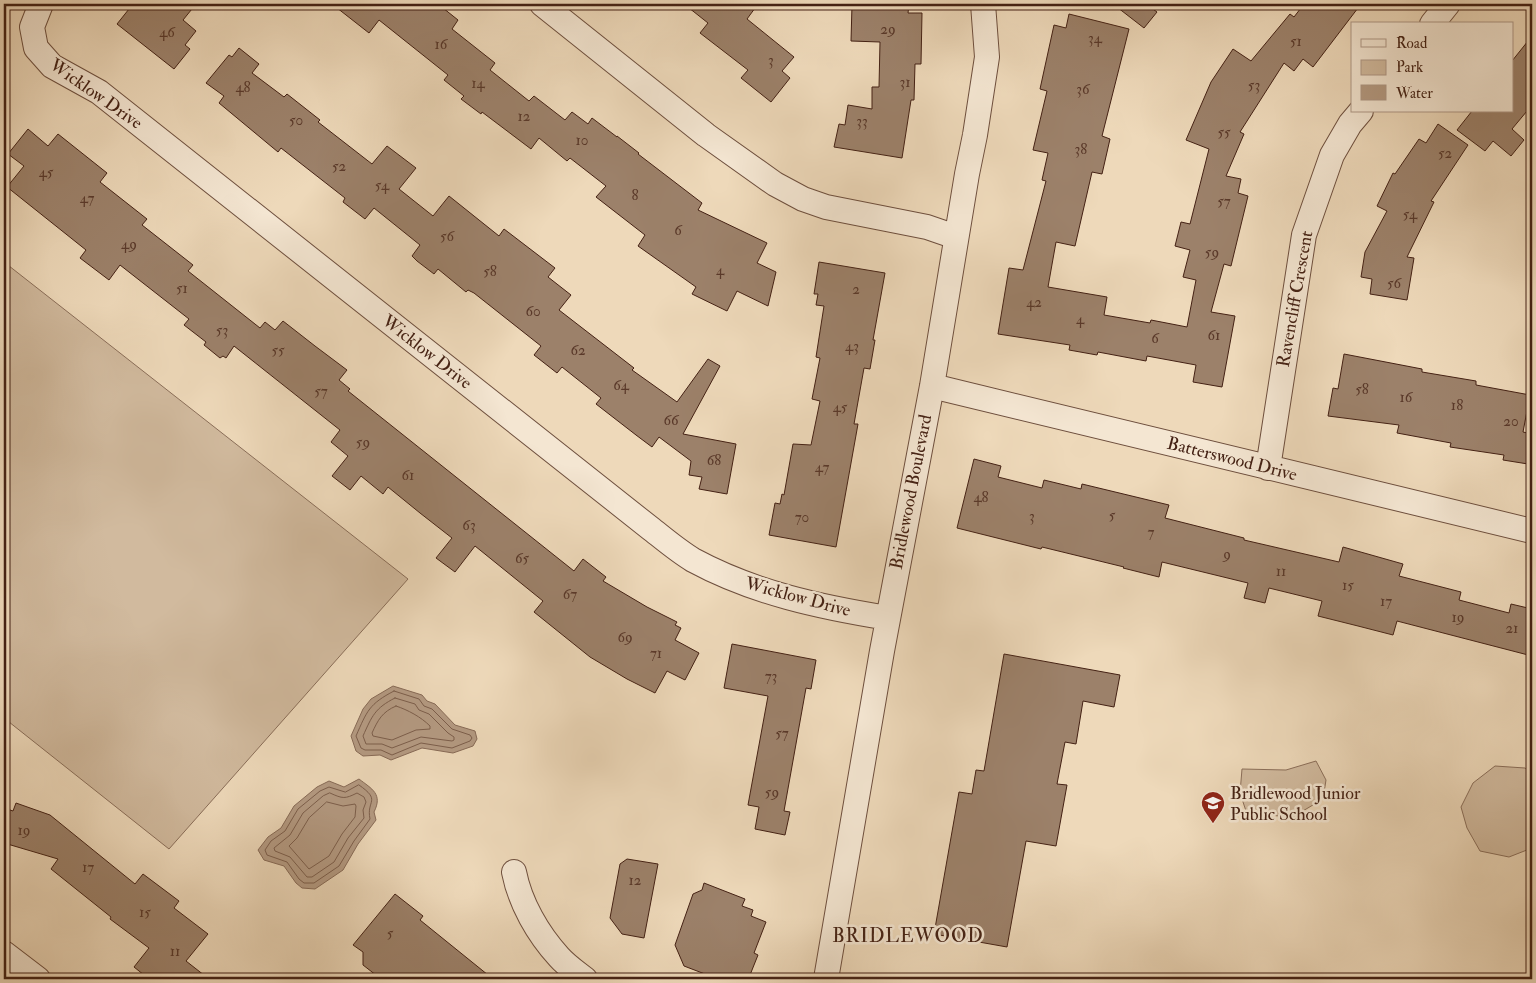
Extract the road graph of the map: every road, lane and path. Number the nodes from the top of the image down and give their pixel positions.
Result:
1 (41, 4) edge
2 (542, 4) edge
3 (983, 4) edge
4 (1448, 4) edge
5 (1434, 22) edge
6 (1360, 112) edge
7 (956, 237) junction
8 (932, 386) junction
9 (1268, 468) junction
10 (1532, 531) edge
11 (888, 618) junction
12 (514, 872) dead end
13 (4, 953) edge
14 (38, 979) edge
15 (585, 979) edge
16 (826, 979) edge

1 - 11 street, Wicklow Drive
2 - 7 street
3 - 7 street, Bridlewood Boulevard
4 - 5 street
6 - 9 street, Ravencliff Crescent
7 - 8 street, Bridlewood Boulevard
8 - 9 street, Batterswood Drive
8 - 11 street, Bridlewood Boulevard
9 - 10 street, Batterswood Drive
11 - 16 street, Bridlewood Boulevard
12 - 15 street
13 - 14 street

